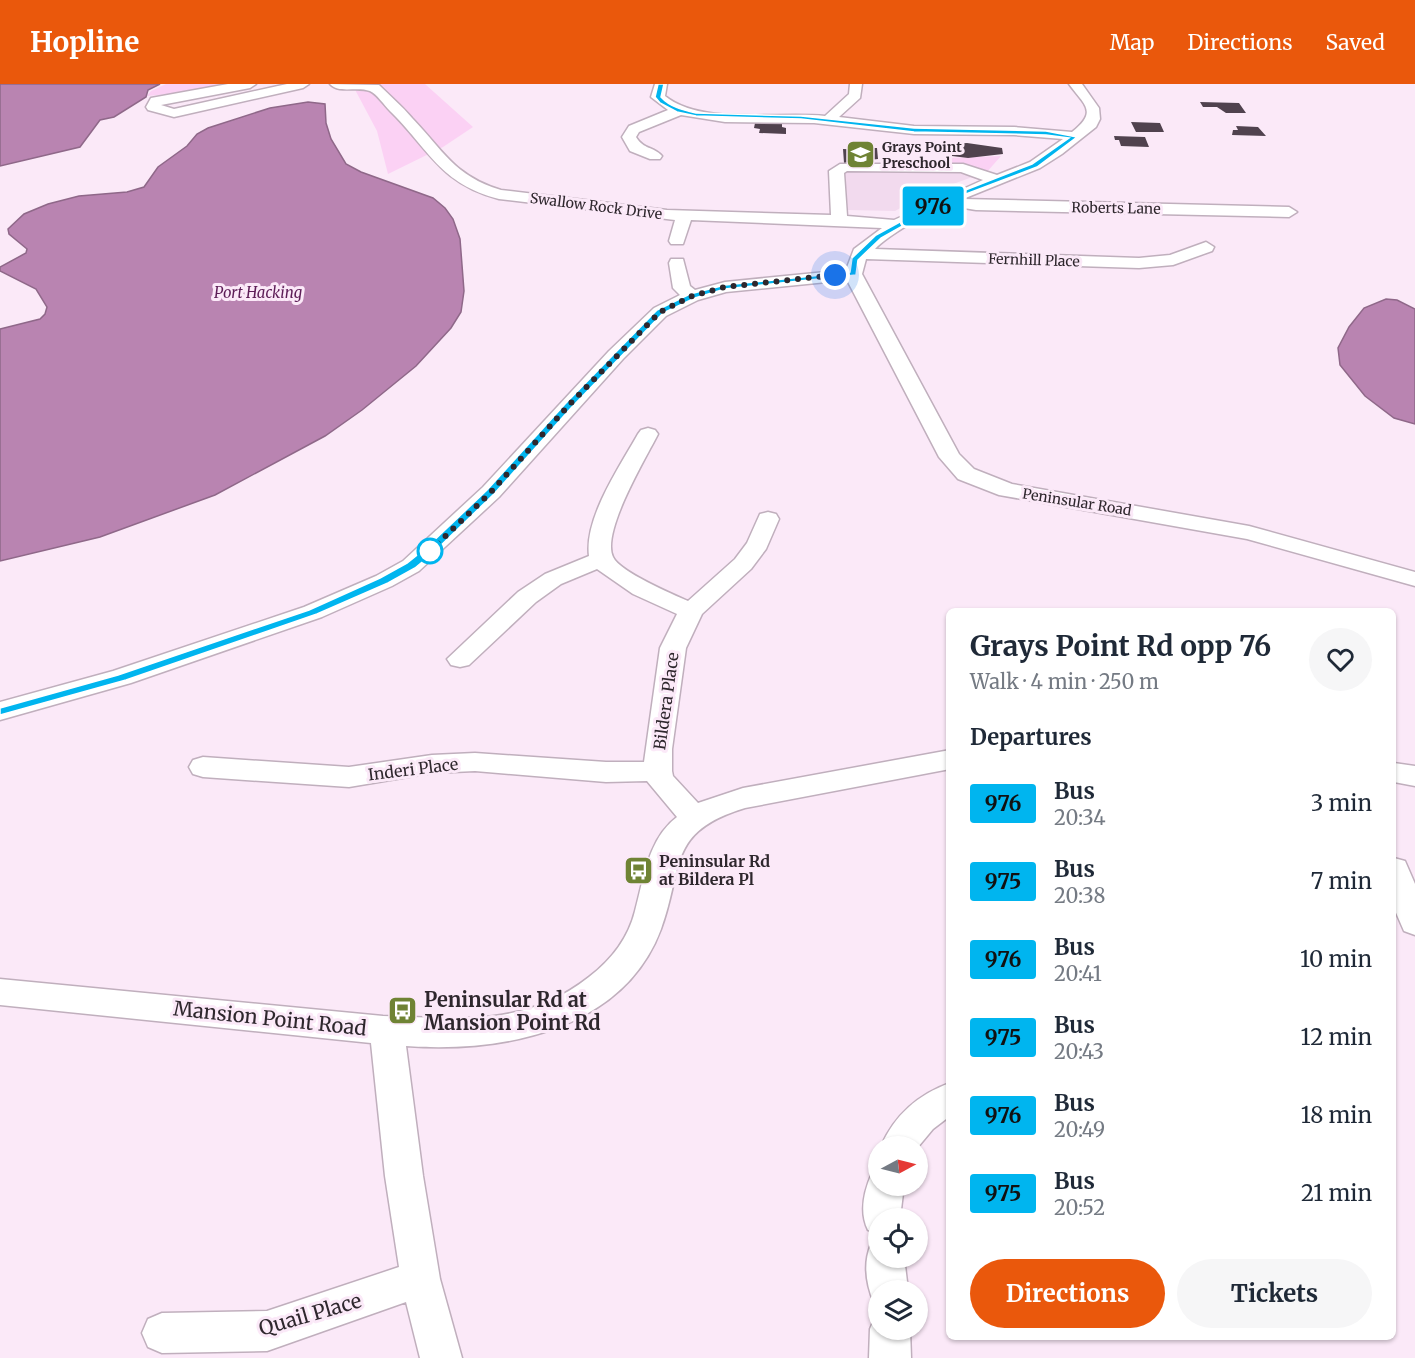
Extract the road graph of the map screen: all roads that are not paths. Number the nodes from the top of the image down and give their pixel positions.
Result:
1 (250, 84) edge
2 (303, 84) edge
3 (336, 84) edge
4 (661, 84) edge
5 (856, 84) edge
6 (1075, 84) edge
7 (138, 101) dead end
8 (156, 101) junction
9 (679, 111) junction
10 (828, 120) junction
11 (1074, 137) junction
12 (941, 151) dead end
13 (655, 156) dead end
14 (948, 167) junction
15 (996, 180) junction
16 (943, 201) junction
17 (1289, 212) dead end
18 (684, 216) junction
19 (839, 220) junction
20 (898, 225) junction
21 (677, 241) dead end
22 (1206, 247) dead end
23 (677, 263) dead end
24 (857, 263) junction
25 (692, 296) junction
26 (648, 434) dead end
27 (768, 519) dead end
28 (601, 558) junction
29 (1415, 579) edge
30 (691, 610) junction
31 (460, 659) dead end
32 (0, 711) edge
33 (946, 760) edge
34 (203, 767) dead end
35 (658, 771) junction
36 (1396, 773) edge
37 (1415, 776) edge
38 (695, 817) junction
39 (1396, 874) edge
40 (1415, 923) edge
41 (0, 992) edge
42 (387, 1030) junction
43 (946, 1100) edge
44 (906, 1136) edge
45 (420, 1280) junction
46 (162, 1333) dead end
47 (890, 1340) edge
48 (441, 1358) edge
49 (890, 1358) edge

1 - 8 street
2 - 8 street
3 - 18 street, Swallow Rock Drive
4 - 9 street
5 - 10 street
6 - 11 street
7 - 8 street
9 - 10 street
9 - 13 street
10 - 11 street
11 - 15 street
12 - 14 street
14 - 15 street
14 - 19 street
15 - 16 street
16 - 17 street, Roberts Lane
16 - 20 street
18 - 19 street, Swallow Rock Drive
18 - 21 street
19 - 20 street, Swallow Rock Drive
20 - 24 street
22 - 24 street, Fernhill Place
23 - 25 street
24 - 25 street, Fernhill Place
24 - 29 street, Peninsular Road
25 - 32 street, Fernhill Place
26 - 28 street
27 - 30 street, Bildera Place
28 - 30 street
28 - 31 street
30 - 35 street, Bildera Place
33 - 38 street
34 - 35 street, Inderi Place
35 - 38 street, Bildera Place
36 - 37 street
38 - 42 street
39 - 40 street
41 - 42 street, Mansion Point Road
42 - 45 street, Mansion Point Road
43 - 44 street
45 - 46 street, Quail Place
45 - 48 street, Mansion Point Road
47 - 49 street

